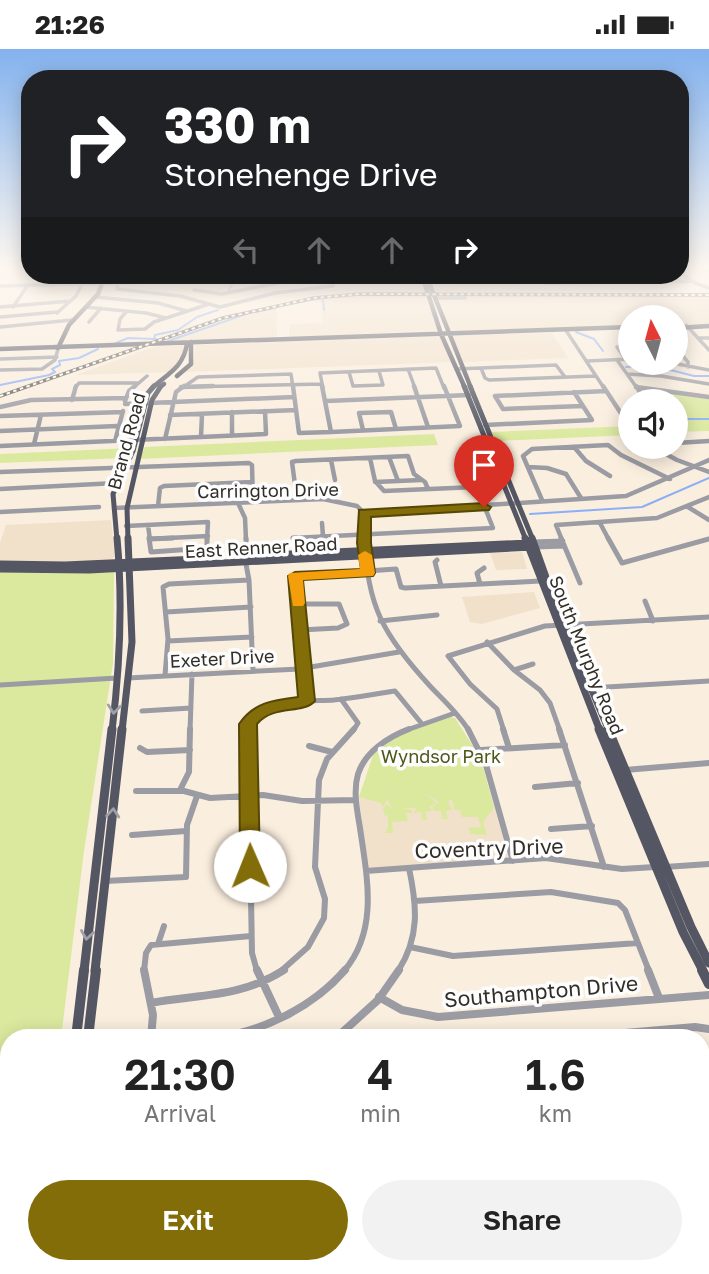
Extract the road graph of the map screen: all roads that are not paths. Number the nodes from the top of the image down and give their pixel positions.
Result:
1 (25, 324) edge
2 (67, 324) edge
3 (119, 324) edge
4 (154, 324) edge
5 (441, 324) edge
6 (709, 325) edge
7 (688, 326) edge
8 (0, 327) edge
9 (688, 327) edge
10 (618, 328) edge
11 (566, 330) junction
12 (618, 330) edge
13 (444, 333) junction
14 (698, 338) junction
15 (709, 338) edge
16 (190, 344) junction
17 (58, 347) junction
18 (0, 350) edge
19 (709, 350) edge
20 (57, 357) junction
21 (0, 359) edge
22 (617, 360) edge
23 (587, 361) junction
24 (688, 367) edge
25 (481, 368) junction
26 (408, 369) junction
27 (459, 369) junction
28 (0, 370) edge
29 (709, 370) edge
30 (379, 371) junction
31 (349, 372) junction
32 (628, 375) edge
33 (644, 375) edge
34 (147, 376) dead end
35 (596, 376) junction
36 (565, 377) junction
37 (541, 378) junction
38 (79, 383) joint
39 (137, 383) junction
40 (322, 384) junction
41 (709, 384) edge
42 (292, 385) junction
43 (181, 387) junction
44 (636, 387) joint
45 (606, 391) junction
46 (550, 393) junction
47 (574, 393) junction
48 (470, 395) junction
49 (498, 395) joint
50 (447, 396) junction
51 (294, 397) junction
52 (418, 397) junction
53 (709, 397) edge
54 (72, 400) junction
55 (326, 401) junction
56 (125, 402) junction
57 (172, 402) junction
58 (148, 403) junction
59 (582, 406) junction
60 (0, 407) edge
61 (618, 407) edge
62 (296, 410) junction
63 (265, 411) junction
64 (123, 412) junction
65 (232, 412) junction
66 (202, 414) junction
67 (41, 415) junction
68 (170, 415) junction
69 (0, 417) edge
70 (590, 420) joint
71 (483, 425) junction
72 (117, 426) junction
73 (428, 428) junction
74 (396, 429) junction
75 (37, 430) junction
76 (363, 430) junction
77 (0, 431) edge
78 (331, 432) junction
79 (266, 434) joint
80 (232, 436) junction
81 (201, 437) junction
82 (165, 439) junction
83 (140, 440) junction
84 (115, 441) junction
85 (709, 441) edge
86 (688, 442) edge
87 (34, 445) junction
88 (0, 446) edge
89 (574, 447) junction
90 (408, 456) joint
91 (389, 457) junction
92 (370, 458) junction
93 (678, 459) edge
94 (331, 460) junction
95 (709, 460) edge
96 (293, 461) joint
97 (528, 467) junction
98 (694, 467) junction
99 (136, 468) junction
100 (124, 469) junction
101 (0, 472) edge
102 (709, 472) edge
103 (468, 473) dead end
104 (610, 476) dead end
105 (670, 479) junction
106 (335, 480) dead end
107 (421, 480) junction
108 (398, 481) junction
109 (252, 482) junction
110 (376, 482) junction
111 (116, 483) junction
112 (476, 487) junction
113 (0, 489) edge
114 (428, 489) junction
115 (709, 497) edge
116 (581, 498) junction
117 (297, 500) junction
118 (542, 500) junction
119 (515, 501) junction
120 (253, 502) junction
121 (238, 503) junction
122 (158, 506) junction
123 (99, 507) dead end
124 (484, 507) junction
125 (688, 507) junction
126 (114, 508) junction
127 (127, 508) junction
128 (0, 512) edge
129 (364, 513) junction
130 (709, 520) edge
131 (322, 523) dead end
132 (600, 523) junction
133 (148, 525) junction
134 (556, 525) joint
135 (126, 526) junction
136 (366, 534) junction
137 (208, 536) junction
138 (323, 536) junction
139 (149, 538) junction
140 (293, 538) dead end
141 (709, 539) edge
142 (564, 544) junction
143 (532, 545) junction
144 (203, 550) junction
145 (365, 553) junction
146 (119, 554) junction
147 (201, 560) junction
148 (438, 560) dead end
149 (247, 562) junction
150 (102, 564) junction
151 (124, 565) junction
152 (0, 566) edge
153 (484, 568) dead end
154 (368, 573) junction
155 (249, 580) junction
156 (540, 581) junction
157 (580, 583) dead end
158 (480, 585) junction
159 (441, 586) junction
160 (645, 601) dead end
161 (298, 604) junction
162 (251, 607) junction
163 (166, 612) junction
164 (437, 615) dead end
165 (709, 617) edge
166 (132, 620) junction
167 (121, 621) junction
168 (380, 621) junction
169 (653, 621) junction
170 (561, 625) junction
171 (300, 630) junction
172 (252, 637) junction
173 (168, 641) junction
174 (487, 642) junction
175 (400, 652) junction
176 (533, 664) dead end
177 (304, 668) junction
178 (514, 670) junction
179 (253, 671) junction
180 (192, 674) junction
181 (165, 675) junction
182 (117, 678) junction
183 (128, 678) junction
184 (709, 681) edge
185 (0, 685) edge
186 (586, 688) junction
187 (341, 699) junction
188 (307, 701) junction
189 (191, 708) junction
190 (142, 711) dead end
191 (455, 713) junction
192 (422, 724) junction
193 (309, 745) dead end
194 (565, 745) junction
195 (140, 748) dead end
196 (509, 748) junction
197 (190, 750) junction
198 (481, 750) junction
199 (332, 752) junction
200 (709, 762) edge
201 (620, 770) junction
202 (578, 783) junction
203 (535, 787) dead end
204 (180, 790) junction
205 (136, 791) dead end
206 (249, 795) junction
207 (197, 796) junction
208 (356, 800) junction
209 (316, 802) junction
210 (592, 826) junction
211 (551, 829) dead end
212 (186, 831) junction
213 (132, 835) dead end
214 (513, 861) junction
215 (709, 864) edge
216 (604, 867) junction
217 (661, 867) junction
218 (409, 868) junction
219 (366, 871) junction
220 (107, 881) junction
221 (95, 882) junction
222 (415, 901) junction
223 (251, 936) junction
224 (168, 943) junction
225 (638, 943) junction
226 (158, 944) junction
227 (410, 947) junction
228 (709, 963) edge
229 (260, 981) junction
230 (709, 984) edge
231 (709, 995) edge
232 (379, 997) junction
233 (659, 999) junction
234 (151, 1003) junction
235 (279, 1017) junction
236 (77, 1029) edge
237 (89, 1029) edge
238 (151, 1029) edge
239 (250, 1029) edge
240 (349, 1029) edge
241 (675, 1029) edge
242 (709, 1029) edge

1 - 8 street
2 - 17 main road
3 - 4 street
5 - 13 main road, South Murphy Road
6 - 7 main road
9 - 14 street
10 - 11 main road
11 - 12 main road
11 - 13 main road
11 - 23 street
13 - 16 main road
13 - 27 main road, South Murphy Road
14 - 15 street
14 - 19 street
16 - 17 main road
16 - 58 main road, Brand Road
17 - 18 main road
17 - 20 street
20 - 21 street
20 - 28 street
22 - 23 street
23 - 35 street
24 - 29 street
25 - 27 street
25 - 36 street
25 - 37 street
26 - 30 street
26 - 50 street
26 - 52 street
27 - 48 main road, South Murphy Road
30 - 31 street
30 - 31 street
31 - 40 street
32 - 44 street
33 - 41 street
34 - 39 street
35 - 36 street
35 - 45 street
36 - 37 street
37 - 46 street
38 - 39 street
38 - 54 street
39 - 56 street
40 - 42 street
40 - 55 street
42 - 43 street
42 - 43 street
42 - 51 street
43 - 57 street
44 - 53 street
45 - 47 street
45 - 61 street
46 - 47 street
46 - 49 street
47 - 59 street
48 - 50 street
48 - 71 main road, South Murphy Road
49 - 59 street
50 - 52 street
50 - 73 street
51 - 57 street
51 - 62 street
52 - 55 street
52 - 73 street
54 - 56 street
54 - 60 street
55 - 78 street
56 - 58 street
56 - 64 street
57 - 58 street
57 - 68 street
58 - 83 main road, Brand Road
59 - 70 street
62 - 63 street
62 - 78 street
63 - 65 street
63 - 79 street
64 - 67 street
64 - 72 street
65 - 66 street
65 - 80 street
66 - 68 street
66 - 81 street
67 - 69 street
67 - 75 street
68 - 82 street
70 - 71 street
71 - 119 main road, South Murphy Road
72 - 75 street
72 - 84 street
73 - 74 street
74 - 76 street
74 - 76 street
75 - 77 street
75 - 87 street
76 - 78 street
79 - 80 street
80 - 81 street
81 - 82 street
82 - 83 street
83 - 84 street
83 - 99 main road, Brand Road
83 - 100 main road, Brand Road
84 - 87 street
85 - 86 street
87 - 88 street
89 - 97 street
89 - 104 street
89 - 105 street
90 - 91 street
90 - 107 street
91 - 92 street
91 - 108 street
92 - 94 street
92 - 110 street
93 - 98 street
94 - 96 street
94 - 106 street
95 - 98 street
96 - 117 street
97 - 116 street
97 - 118 street
98 - 102 street
98 - 105 street
99 - 100 street
99 - 109 street
99 - 127 main road, Brand Road
100 - 101 street
100 - 111 main road, Brand Road
103 - 112 street
105 - 116 street
107 - 108 street
107 - 114 street
108 - 110 street
109 - 120 street
109 - 122 street
110 - 114 street
111 - 113 street
111 - 126 main road, Brand Road
112 - 114 street
112 - 124 street
115 - 125 street
116 - 118 street
117 - 120 street, Carrington Drive
117 - 129 street, Carrington Drive
118 - 119 street
119 - 124 street
119 - 143 main road, South Murphy Road
120 - 121 street, Carrington Drive
121 - 122 street, Carrington Drive
121 - 149 street
122 - 127 street, Carrington Drive
123 - 128 street
124 - 129 street
124 - 136 street
125 - 130 street
125 - 132 street
126 - 127 street, Carrington Drive
126 - 146 main road, Brand Road
127 - 135 main road, Brand Road
129 - 136 street
131 - 138 street
132 - 134 street
132 - 141 street
133 - 135 street
133 - 137 street
133 - 139 street
134 - 142 street
135 - 151 main road, Brand Road
136 - 138 street
136 - 145 street
137 - 139 street
137 - 144 street
138 - 140 street
139 - 144 street
142 - 143 street, East Renner Road
142 - 157 street
143 - 145 main road, East Renner Road
143 - 156 main road, South Murphy Road
143 - 170 main road, South Murphy Road
144 - 147 street
145 - 149 main road, East Renner Road
145 - 154 street
146 - 150 main road
146 - 151 main road, Brand Road
147 - 149 main road, East Renner Road
147 - 151 main road, East Renner Road
148 - 159 street
149 - 155 street
150 - 151 main road, East Renner Road
150 - 152 main road, East Renner Road
151 - 152 main road, East Renner Road
151 - 166 main road, Brand Road
151 - 167 main road, Brand Road
153 - 158 street
154 - 159 street
154 - 161 street
154 - 168 street
155 - 162 street
155 - 163 street
156 - 158 street
156 - 170 main road, South Murphy Road
158 - 159 street
160 - 169 street
161 - 171 street
161 - 171 street
162 - 163 street
162 - 172 street
163 - 173 street
164 - 168 street
165 - 169 street
166 - 167 main road
166 - 183 main road, Brand Road
167 - 182 main road, Brand Road
168 - 175 street
169 - 170 street
170 - 174 street
170 - 186 main road, South Murphy Road
171 - 177 street
172 - 173 street
172 - 179 street
173 - 181 street
174 - 178 street
174 - 196 street
175 - 177 street, Exeter Drive
175 - 191 street
176 - 178 street
177 - 179 street, Exeter Drive
177 - 188 street
178 - 194 street
179 - 180 street, Exeter Drive
180 - 181 street, Exeter Drive
180 - 189 street
181 - 183 street, Exeter Drive
182 - 183 main road
182 - 185 street
182 -> 221 main road, Brand Road
220 -> 183 main road, Brand Road
184 - 186 street
186 - 201 main road, South Murphy Road
187 - 188 street
187 - 192 street
187 - 199 street
188 - 206 street
189 - 190 street
189 - 197 street
191 - 192 street
191 - 198 street
192 - 208 street
193 - 199 street
194 - 196 street
194 - 202 street
195 - 197 street
196 - 198 street
197 - 204 street
198 - 214 street
199 - 209 street
200 - 201 street
201 - 217 main road, South Murphy Road
202 - 203 street
202 - 210 street
204 - 205 street
204 - 207 street
206 - 207 street
206 - 209 street
206 - 223 street
207 - 212 street
208 - 209 street
208 - 219 street
209 - 229 street
210 - 211 street
210 - 216 street
212 - 213 street
212 - 220 street
214 - 216 street, Coventry Drive
214 - 218 street, Coventry Drive
215 - 217 street, Coventry Drive
216 - 217 street, Coventry Drive
217 - 228 main road, South Murphy Road
217 - 230 main road, South Murphy Road
218 - 219 street, Coventry Drive
218 - 222 street
219 - 235 street
220 - 221 street
220 - 237 main road, Brand Road
221 -> 236 main road, Brand Road
222 - 225 street
222 - 227 street
223 - 224 street
223 - 229 street
224 - 226 street
224 - 226 street
225 - 227 street
225 - 233 street
226 - 234 street
227 - 232 street
229 - 234 street
229 - 235 street
231 - 233 street, Southampton Drive
232 - 233 street, Southampton Drive
232 - 240 street
234 - 238 street
235 - 239 street
241 - 242 street

